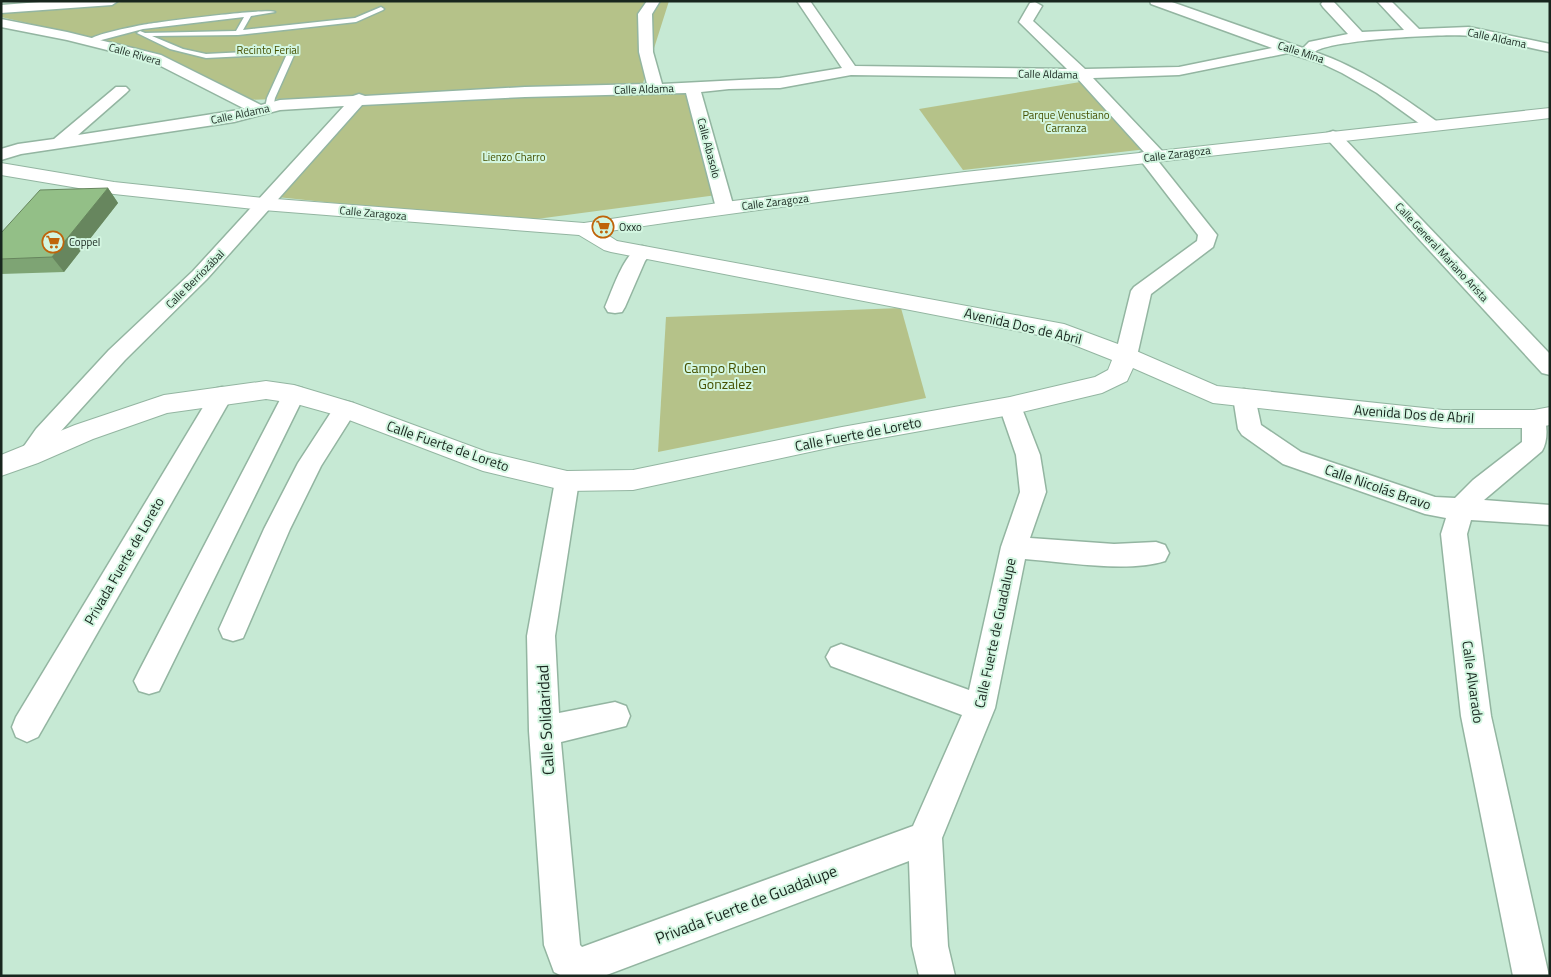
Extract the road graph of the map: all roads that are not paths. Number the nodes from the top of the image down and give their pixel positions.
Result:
1 (112, 1) edge
2 (654, 1) edge
3 (804, 1) edge
4 (1156, 1) edge
5 (1200, 1) edge
6 (1383, 1) edge
7 (59, 4) edge
8 (1328, 4) dead end
9 (1035, 6) dead end
10 (1, 9) edge
11 (381, 9) dead end
12 (1176, 9) junction
13 (272, 12) dead end
14 (249, 14) junction
15 (1, 23) edge
16 (123, 31) junction
17 (140, 33) junction
18 (238, 33) junction
19 (1415, 33) junction
20 (1358, 36) junction
21 (90, 41) junction
22 (1550, 48) edge
23 (1288, 49) junction
24 (1307, 52) junction
25 (851, 71) junction
26 (1081, 74) junction
27 (692, 88) junction
28 (656, 89) junction
29 (121, 90) dead end
30 (359, 100) junction
31 (264, 109) junction
32 (1550, 113) edge
33 (1433, 126) junction
34 (1333, 136) junction
35 (59, 143) junction
36 (1, 155) edge
37 (1152, 157) junction
38 (1, 169) edge
39 (263, 204) junction
40 (725, 208) junction
41 (584, 229) junction
42 (642, 252) junction
43 (616, 306) dead end
44 (1126, 356) junction
45 (1550, 368) edge
46 (294, 394) junction
47 (222, 395) junction
48 (1244, 397) junction
49 (1010, 406) junction
50 (345, 409) junction
51 (1542, 417) edge
52 (29, 456) junction
53 (1, 466) edge
54 (567, 481) junction
55 (1461, 508) junction
56 (1550, 515) edge
57 (1014, 547) junction
58 (1156, 553) dead end
59 (232, 629) dead end
60 (840, 657) dead end
61 (149, 681) dead end
62 (980, 708) junction
63 (615, 716) dead end
64 (27, 727) dead end
65 (544, 731) junction
66 (925, 838) junction
67 (567, 959) joint
68 (937, 976) edge
69 (1531, 976) edge

1 - 7 street
2 - 28 street
3 - 25 street
4 - 12 street, Calle Mina
5 - 12 street
6 - 19 street
7 - 10 street
8 - 20 street
9 - 26 street
11 - 18 lane
12 - 23 street, Calle Mina
13 - 14 lane
14 - 16 lane
14 - 18 lane
15 - 21 street, Calle Rivera
16 - 17 lane
16 - 21 lane
17 - 18 lane
17 - 31 lane
19 - 20 street, Calle Aldama
19 - 22 street, Calle Aldama
20 - 24 street, Calle Aldama
21 - 31 street, Calle Rivera
23 - 24 street, Calle Mina
23 - 26 street, Calle Aldama
24 - 33 street, Calle Mina
25 - 26 street, Calle Aldama
25 - 27 street, Calle Aldama
26 - 37 street
27 - 28 street, Calle Aldama
27 - 40 street, Calle Abasolo
28 - 30 street, Calle Aldama
29 - 35 street
30 - 31 street, Calle Aldama
30 - 39 street, Calle Berriozábal
31 - 35 street, Calle Aldama
32 - 33 street, Calle Zaragoza
33 - 34 street, Calle Zaragoza
34 - 37 street, Calle Zaragoza
34 - 45 street, Calle General Mariano Arista
35 - 36 street, Calle Aldama
37 - 40 street, Calle Zaragoza
37 - 44 street
38 - 39 street, Calle Zaragoza
39 - 41 street, Calle Zaragoza
39 - 52 street, Calle Berriozábal
40 - 41 street, Calle Zaragoza
41 - 42 street, Avenida Dos de Abril
42 - 43 street
42 - 44 street, Avenida Dos de Abril
44 - 48 street, Avenida Dos de Abril
44 - 49 street, Calle Fuerte de Loreto
46 - 47 street, Calle Fuerte de Loreto
46 - 50 street, Calle Fuerte de Loreto
46 - 61 street
47 - 52 street, Calle Fuerte de Loreto
47 - 64 street, Privada Fuerte de Loreto
48 - 51 street, Avenida Dos de Abril
48 - 55 street, Calle Nicolás Bravo
49 - 54 street, Calle Fuerte de Loreto
49 - 57 street, Calle Fuerte de Guadalupe
50 - 54 street, Calle Fuerte de Loreto
50 - 59 street
51 - 55 street, Calle Alvarado
52 - 53 street, Calle Fuerte de Loreto
54 - 65 street, Calle Solidaridad
55 - 56 street, Calle Nicolás Bravo
55 - 69 street, Calle Alvarado
57 - 58 street
57 - 62 street, Calle Fuerte de Guadalupe
60 - 62 street
62 - 66 street, Calle Fuerte de Guadalupe
63 - 65 street
65 - 67 street, Calle Solidaridad
66 - 67 street, Privada Fuerte de Guadalupe
66 - 68 street, Calle Fuerte de Guadalupe

